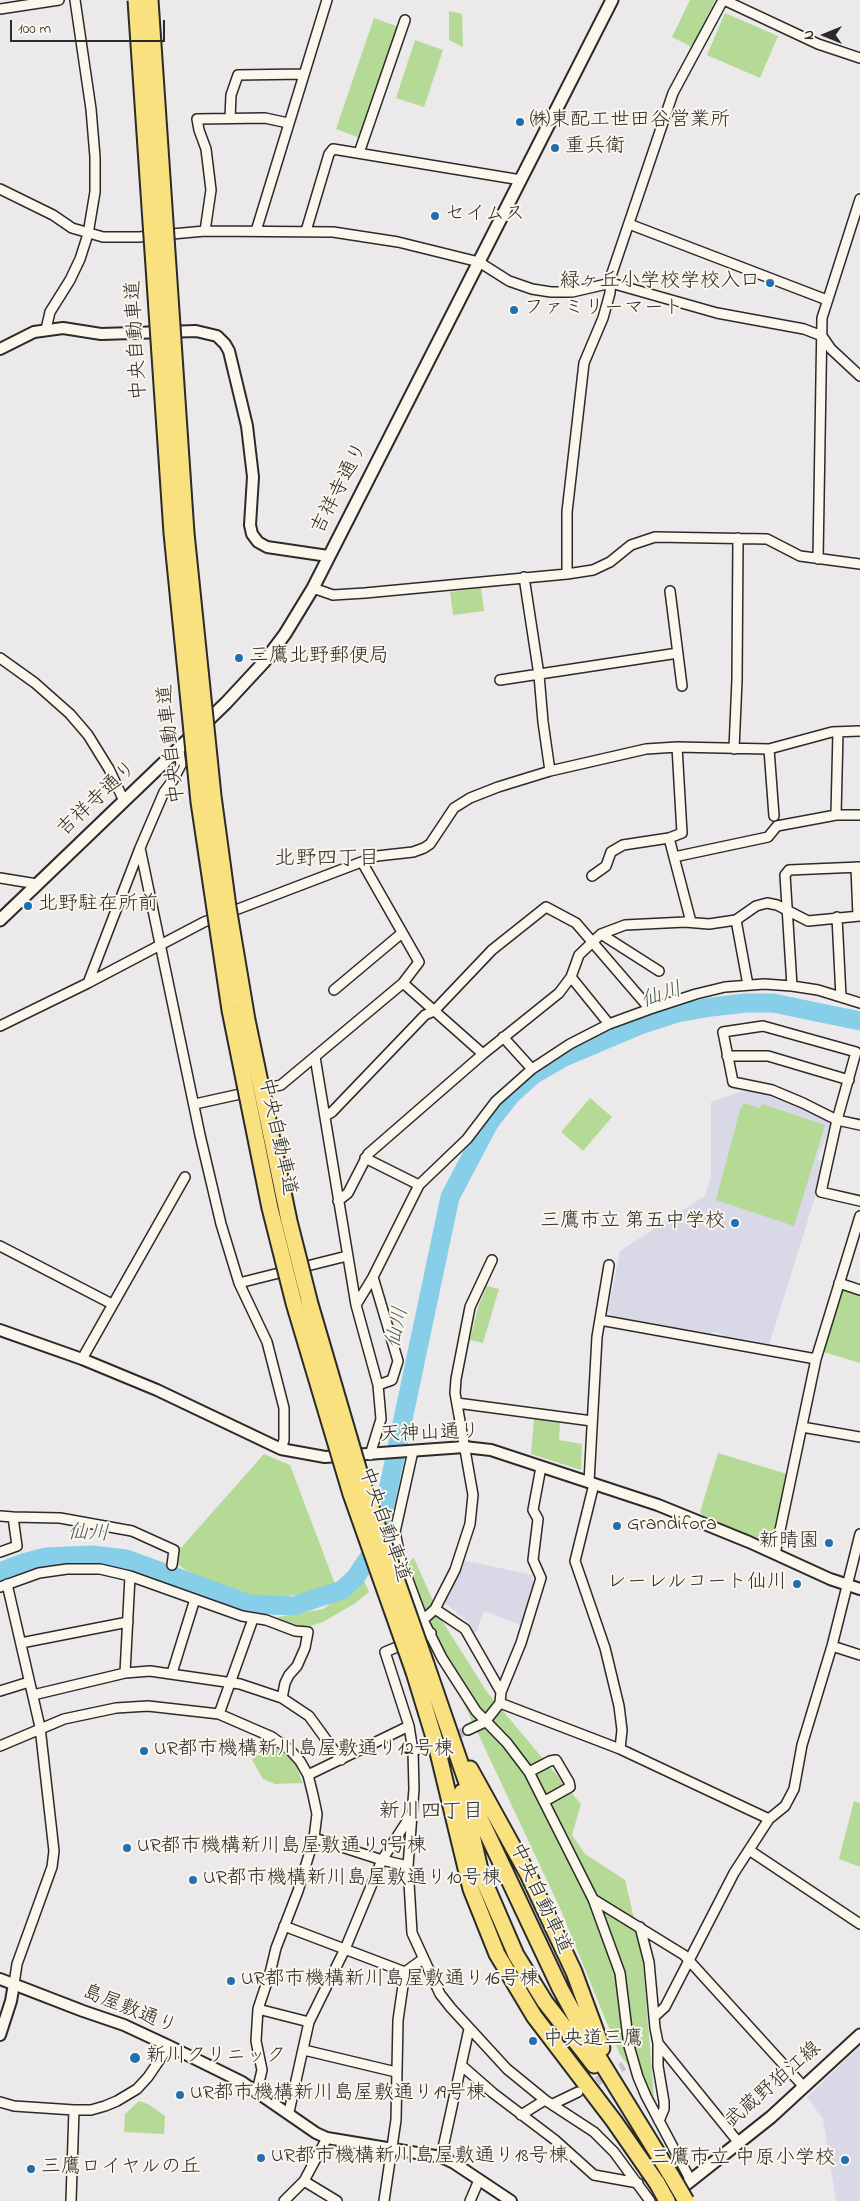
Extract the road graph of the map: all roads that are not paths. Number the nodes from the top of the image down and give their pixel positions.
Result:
1 (59, 0) edge
2 (75, 0) edge
3 (136, 0) edge
4 (150, 0) edge
5 (327, 0) edge
6 (612, 0) edge
7 (723, 0) edge
8 (0, 9) edge
9 (405, 20) dead end
10 (860, 58) edge
11 (303, 74) junction
12 (230, 118) junction
13 (288, 123) junction
14 (359, 153) junction
15 (520, 180) junction
16 (0, 190) edge
17 (860, 199) edge
18 (629, 224) junction
19 (205, 231) junction
20 (256, 231) junction
21 (306, 231) junction
22 (88, 234) junction
23 (479, 262) junction
24 (611, 283) junction
25 (827, 300) junction
26 (46, 329) junction
27 (822, 336) junction
28 (0, 348) edge
29 (860, 376) edge
30 (738, 538) junction
31 (328, 556) junction
32 (818, 559) junction
33 (860, 564) edge
34 (567, 574) junction
35 (524, 577) junction
36 (312, 588) junction
37 (670, 591) dead end
38 (678, 653) junction
39 (0, 658) edge
40 (539, 675) junction
41 (500, 680) dead end
42 (682, 686) dead end
43 (860, 731) edge
44 (838, 732) junction
45 (677, 747) junction
46 (734, 748) junction
47 (769, 749) junction
48 (179, 750) junction
49 (550, 771) junction
50 (124, 801) junction
51 (836, 815) junction
52 (860, 815) edge
53 (774, 816) dead end
54 (669, 838) junction
55 (140, 848) junction
56 (674, 857) junction
57 (362, 862) junction
58 (858, 867) edge
59 (592, 876) dead end
60 (0, 878) edge
61 (37, 884) junction
62 (786, 910) junction
63 (859, 916) edge
64 (837, 917) junction
65 (0, 920) edge
66 (736, 920) junction
67 (691, 922) junction
68 (402, 933) junction
69 (601, 934) junction
70 (592, 940) junction
71 (161, 944) junction
72 (660, 971) dead end
73 (571, 977) junction
74 (403, 983) junction
75 (88, 984) junction
76 (748, 985) junction
77 (792, 986) junction
78 (334, 990) dead end
79 (841, 996) junction
80 (860, 1003) edge
81 (650, 1009) junction
82 (434, 1011) junction
83 (609, 1024) junction
84 (0, 1026) edge
85 (504, 1037) junction
86 (483, 1054) junction
87 (727, 1056) junction
88 (316, 1057) junction
89 (532, 1069) junction
90 (849, 1080) junction
91 (194, 1104) junction
92 (325, 1116) junction
93 (837, 1120) junction
94 (860, 1125) edge
95 (365, 1158) junction
96 (185, 1177) dead end
97 (419, 1185) junction
98 (338, 1201) junction
99 (860, 1202) edge
100 (860, 1216) edge
101 (0, 1246) edge
102 (347, 1256) junction
103 (492, 1260) dead end
104 (609, 1264) dead end
105 (373, 1276) junction
106 (238, 1283) junction
107 (839, 1283) junction
108 (860, 1290) edge
109 (112, 1304) junction
110 (356, 1305) junction
111 (600, 1320) junction
112 (0, 1330) edge
113 (82, 1359) junction
114 (816, 1359) junction
115 (378, 1385) junction
116 (457, 1403) junction
117 (592, 1421) junction
118 (802, 1427) junction
119 (860, 1437) edge
120 (464, 1447) junction
121 (281, 1449) junction
122 (410, 1452) junction
123 (370, 1454) junction
124 (541, 1467) junction
125 (591, 1483) junction
126 (0, 1516) edge
127 (13, 1517) junction
128 (860, 1534) edge
129 (0, 1552) edge
130 (775, 1554) junction
131 (172, 1565) dead end
132 (130, 1576) junction
133 (4, 1585) edge
134 (848, 1586) junction
135 (860, 1589) edge
136 (195, 1600) junction
137 (435, 1609) junction
138 (253, 1619) junction
139 (423, 1620) junction
140 (128, 1622) junction
141 (432, 1633) junction
142 (20, 1643) junction
143 (832, 1646) junction
144 (860, 1655) edge
145 (420, 1668) junction
146 (125, 1673) junction
147 (172, 1673) junction
148 (29, 1682) junction
149 (231, 1682) junction
150 (0, 1691) edge
151 (501, 1692) junction
152 (33, 1695) junction
153 (282, 1698) junction
154 (500, 1703) junction
155 (442, 1708) junction
156 (219, 1714) junction
157 (485, 1722) junction
158 (409, 1726) junction
159 (40, 1728) junction
160 (468, 1730) tunnel mouth
161 (430, 1745) tunnel mouth
162 (0, 1746) edge
163 (620, 1749) junction
164 (413, 1751) junction
165 (341, 1760) junction
166 (529, 1772) junction
167 (308, 1776) junction
168 (545, 1801) junction
169 (412, 1815) junction
170 (769, 1819) junction
171 (314, 1838) junction
172 (749, 1850) junction
173 (382, 1860) junction
174 (408, 1866) junction
175 (593, 1899) junction
176 (860, 1924) edge
177 (284, 1926) junction
178 (640, 1927) junction
179 (345, 1949) junction
180 (423, 1959) junction
181 (689, 1961) junction
182 (404, 1972) junction
183 (0, 1979) edge
184 (14, 1984) junction
185 (258, 2008) junction
186 (654, 2017) junction
187 (309, 2022) junction
188 (469, 2029) junction
189 (0, 2035) edge
190 (860, 2035) edge
191 (658, 2044) junction
192 (169, 2046) junction
193 (304, 2050) junction
194 (461, 2065) junction
195 (396, 2072) junction
196 (804, 2087) junction
197 (257, 2091) junction
198 (578, 2092) tunnel mouth
199 (0, 2102) edge
200 (549, 2102) junction
201 (628, 2106) junction
202 (74, 2110) junction
203 (289, 2112) junction
204 (521, 2115) junction
205 (659, 2120) junction
206 (327, 2138) junction
207 (738, 2144) junction
208 (394, 2148) junction
209 (441, 2157) junction
210 (479, 2180) junction
211 (304, 2181) junction
212 (691, 2181) junction
213 (638, 2183) junction
214 (71, 2201) edge
215 (284, 2201) edge
216 (337, 2201) edge
217 (384, 2201) edge
218 (470, 2201) edge
219 (510, 2201) edge
220 (650, 2201) edge
221 (666, 2201) edge
222 (686, 2201) edge

1 - 8 street
2 - 22 street
3 - 145 highway, 中央自動車道, bridge
4 - 145 highway, 中央自動車道, bridge
5 - 11 street
6 - 15 main road, 吉祥寺通り
7 - 10 street
7 - 18 street
9 - 14 street
11 - 12 street
11 - 13 street
12 - 13 street
12 - 19 street
13 - 20 street
14 - 15 street
14 - 21 street
15 - 23 main road, 吉祥寺通り
16 - 22 street
17 - 25 street
18 - 24 street
18 - 25 street
19 - 20 street
19 - 22 street
20 - 21 street
21 - 23 street
22 - 26 street
23 - 24 street
23 - 31 main road, 吉祥寺通り
24 - 27 street
24 - 34 street
25 - 27 street
26 - 28 street
26 - 31 street
27 - 29 street
27 - 32 street
30 - 32 street
30 - 34 street
30 - 46 street
31 - 36 main road, 吉祥寺通り
32 - 33 street
34 - 35 street
35 - 36 street
35 - 40 street
36 - 48 main road, 吉祥寺通り
37 - 38 street
38 - 40 street
38 - 42 street
39 - 50 street
40 - 41 street
40 - 49 street
43 - 44 street
44 - 47 street
44 - 51 street
45 - 46 street
45 - 49 street
45 - 54 street
46 - 47 street
47 - 53 street
48 - 50 main road, 吉祥寺通り
48 - 55 street
49 - 57 street
50 - 61 main road, 吉祥寺通り
51 - 52 street
51 - 56 street
54 - 56 street
54 - 59 street
55 - 71 street
55 - 75 street
56 - 67 street
57 - 68 street
57 - 71 street
58 - 62 street
58 - 63 street
60 - 61 street
61 - 65 main road, 吉祥寺通り
62 - 64 street
62 - 66 street
62 - 77 street
63 - 64 street
64 - 79 street
66 - 67 street
66 - 76 street
67 - 69 street
68 - 74 street
68 - 78 street
69 - 70 street
69 - 72 street
70 - 73 street
70 - 81 street
70 - 82 street
71 - 75 street
71 - 91 street
73 - 83 street
73 - 85 street
74 - 82 street
74 - 88 street
75 - 84 street
76 - 77 street
76 - 81 street
77 - 79 street
79 - 80 street
81 - 83 street
82 - 86 street
82 - 92 street
83 - 89 street
85 - 86 street
85 - 89 street
86 - 95 street
87 - 90 street
87 - 90 street
87 - 93 street
88 - 91 street
88 - 92 street
89 - 97 street
90 - 93 street
91 - 106 street
92 - 98 street
93 - 94 street
93 - 99 street
95 - 97 street
95 - 98 street
96 - 109 street
97 - 105 street
98 - 102 street
100 - 107 street
101 - 109 street
102 - 106 street
102 - 110 street
103 - 116 street
104 - 111 street
105 - 110 street
105 - 115 street
106 - 121 street
107 - 108 street
107 - 114 street
109 - 113 street
110 - 115 street
111 - 114 street
111 - 117 street
112 - 113 street, 天神山通り
113 - 121 street, 天神山通り
114 - 118 street
115 - 123 street
116 - 117 street
116 - 120 street
117 - 125 street
118 - 119 street
118 - 130 street
120 - 122 street, 天神山通り
120 - 124 street, 天神山通り
120 - 137 street
121 - 123 street, 天神山通り
122 - 123 street, 天神山通り
122 - 139 street
124 - 125 street, 天神山通り
124 - 151 street
125 - 130 street, 天神山通り
125 - 163 street
126 - 127 street
127 - 129 street
127 - 131 street
128 - 134 street
130 - 134 street, 天神山通り
132 - 133 street
132 - 136 street
132 - 140 street
133 - 142 street
134 - 135 street, 天神山通り
134 - 143 street
136 - 138 street
136 - 147 street
137 - 139 street
137 - 151 street
138 - 149 street
138 - 153 street
139 - 141 street
140 - 142 street
140 - 146 street
141 - 157 street
141 - 158 street
142 - 148 street
143 - 144 street
143 - 170 street
145 - 155 highway, 中央自動車道
145 - 221 highway, 中央自動車道, bridge
146 - 147 street
146 - 152 street
147 - 149 street
148 - 150 street
148 - 152 street
149 - 153 street
149 - 156 street
151 - 154 street
152 - 159 street
153 - 165 street
154 - 157 street
154 - 163 street
155 - 201 highway
155 - 201 highway, 中央自動車道
155 - 201 highway
156 - 159 street
156 - 167 street
157 - 160 street
157 - 166 street
158 - 164 street
158 - 165 street
159 - 162 street
159 - 184 street
161 - 164 street
163 - 170 street
164 - 169 street
165 - 167 street
166 - 168 street
166 - 168 street
167 - 171 street
168 - 175 street
169 - 173 street
169 - 174 street
170 - 172 street
171 - 173 street
171 - 177 street
172 - 176 street
172 - 181 street
173 - 174 street
173 - 179 street
174 - 180 street
175 - 178 street
175 - 205 street
177 - 179 street
177 - 185 street
178 - 181 street
178 - 186 street
179 - 182 street
179 - 187 street
180 - 182 street
180 - 188 street
181 - 186 street
181 - 196 street
182 - 195 street
183 - 184 street, 島屋敷通り
184 - 189 street
184 - 192 street, 島屋敷通り
185 - 187 street
185 - 197 street
186 - 191 street
187 - 193 street
188 - 194 street
188 - 200 street
190 - 196 main road, 武蔵野狛江線
191 - 205 street
191 - 207 street
192 - 197 street, 島屋敷通り
192 - 202 street
193 - 195 street
193 - 203 street
194 - 204 street
194 - 209 street
195 - 208 street
196 - 207 main road, 武蔵野狛江線
197 - 203 street, 島屋敷通り
198 - 200 street
199 - 202 street
200 - 204 street
200 - 213 street
201 - 222 highway, 中央自動車道, bridge
202 - 214 street
203 - 206 street, 島屋敷通り
204 - 213 street
205 - 212 street
206 - 208 street, 島屋敷通り
206 - 211 street
207 - 212 main road, 武蔵野狛江線
208 - 209 street, 島屋敷通り
208 - 217 street
209 - 210 street, 島屋敷通り
210 - 218 street
210 - 219 street, 島屋敷通り
211 - 215 street
211 - 216 street
212 - 221 main road, 武蔵野狛江線
213 - 220 street

